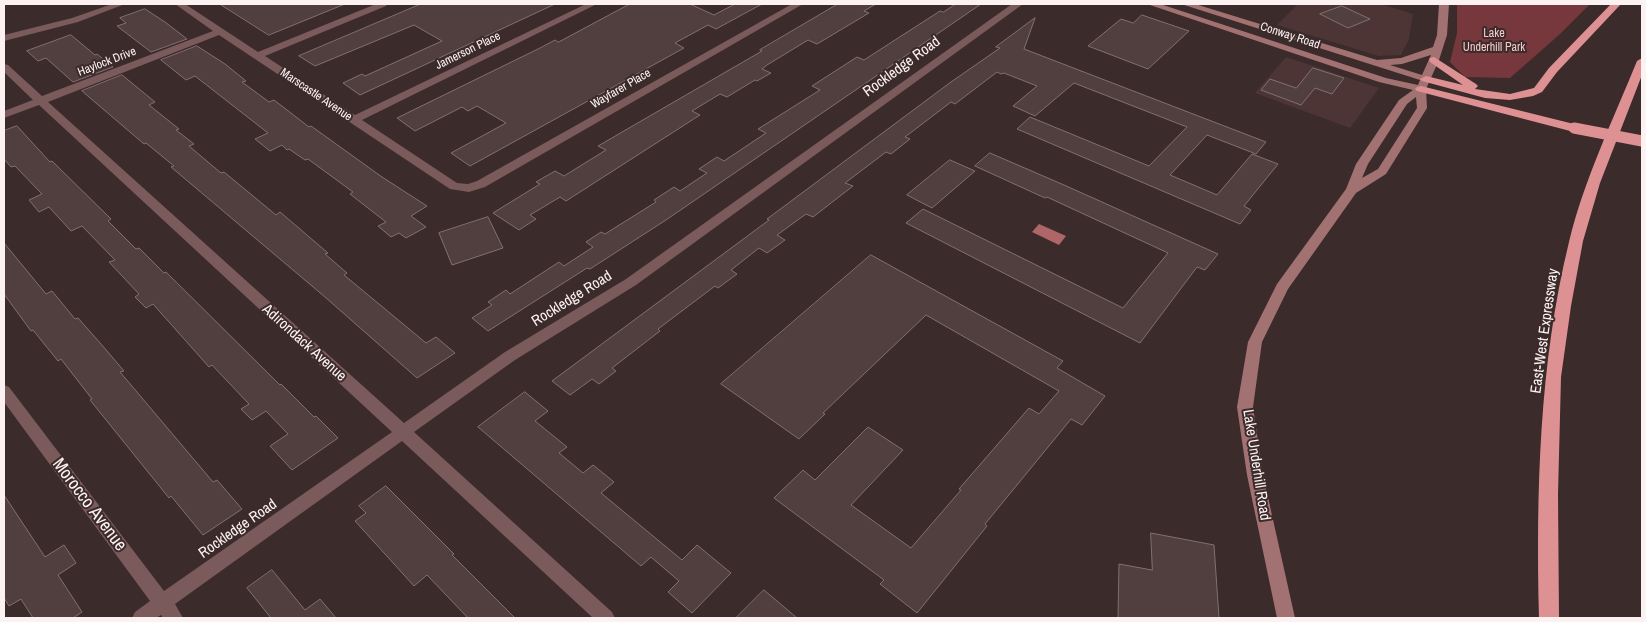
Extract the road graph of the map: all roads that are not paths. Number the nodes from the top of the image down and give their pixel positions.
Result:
1 (120, 4) edge
2 (179, 4) edge
3 (383, 4) edge
4 (594, 4) edge
5 (798, 4) edge
6 (1018, 4) edge
7 (1152, 4) edge
8 (1186, 4) edge
9 (1444, 4) edge
10 (1616, 4) edge
11 (220, 31) junction
12 (4, 38) edge
13 (1438, 49) junction
14 (257, 56) junction
15 (1360, 60) junction
16 (1434, 60) junction
17 (1642, 61) edge
18 (4, 68) edge
19 (1424, 84) junction
20 (1500, 96) junction
21 (40, 101) junction
22 (4, 116) edge
23 (354, 120) junction
24 (1642, 141) edge
25 (454, 186) joint
26 (1352, 190) junction
27 (4, 391) edge
28 (402, 433) junction
29 (162, 603) junction
30 (141, 618) edge
31 (174, 618) edge
32 (606, 618) edge
33 (1286, 618) edge
34 (1550, 618) edge

1 - 12 street
2 - 11 street, Marscastle Avenue
3 - 14 street
4 - 23 street, Jamerson Place
5 - 25 street, Wayfarer Place
6 - 28 street, Rockledge Road
7 - 19 main road, Conway Road
8 - 15 main road, Conway Road
9 - 13 main road, Lake Underhill Road
10 - 20 highway
11 - 14 street, Marscastle Avenue
11 - 21 street, Haylock Drive
13 - 15 main road
13 - 16 main road, Lake Underhill Road
14 - 23 street, Marscastle Avenue
15 - 19 main road, Conway Road
16 - 19 main road, Lake Underhill Road
16 - 20 highway
17 - 34 highway, East-West Expressway
18 - 21 street, Adirondack Avenue
19 - 20 highway
19 - 24 highway, bridge
19 - 26 main road, Lake Underhill Road
19 - 26 main road, Lake Underhill Road
21 - 22 street, Haylock Drive
21 - 28 street, Adirondack Avenue
23 - 25 street, Marscastle Avenue
26 - 33 main road, Lake Underhill Road
27 - 29 street, Morocco Avenue
28 - 29 street, Rockledge Road
28 - 32 street, Adirondack Avenue
29 - 30 street, Rockledge Road
29 - 31 street, Morocco Avenue

